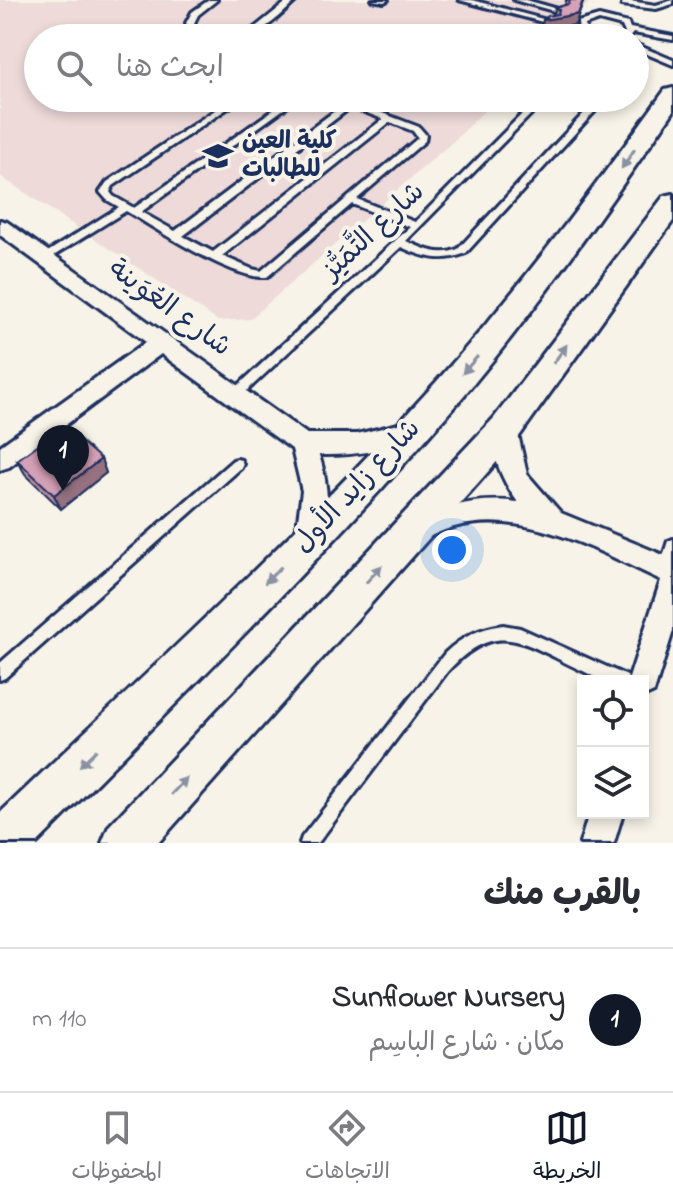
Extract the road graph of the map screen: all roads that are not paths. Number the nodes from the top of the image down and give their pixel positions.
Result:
1 (213, 0) edge
2 (293, 0) edge
3 (376, 0) edge
4 (384, 0) edge
5 (463, 0) edge
6 (518, 0) edge
7 (673, 2) edge
8 (622, 8) edge
9 (561, 11) edge
10 (578, 15) edge
11 (604, 18) junction
12 (590, 19) junction
13 (550, 22) edge
14 (190, 24) edge
15 (264, 24) edge
16 (581, 24) edge
17 (614, 24) edge
18 (649, 34) edge
19 (673, 38) edge
20 (649, 52) edge
21 (673, 63) edge
22 (673, 95) edge
23 (218, 112) edge
24 (274, 112) edge
25 (339, 112) edge
26 (375, 112) edge
27 (529, 112) edge
28 (590, 112) edge
29 (388, 119) junction
30 (353, 201) junction
31 (673, 202) edge
32 (131, 209) junction
33 (0, 226) edge
34 (417, 226) junction
35 (177, 235) junction
36 (399, 242) junction
37 (215, 256) junction
38 (43, 258) junction
39 (160, 343) junction
40 (234, 396) junction
41 (506, 428) junction
42 (411, 431) junction
43 (302, 443) junction
44 (0, 460) edge
45 (237, 464) dead end
46 (556, 523) junction
47 (411, 533) junction
48 (308, 541) junction
49 (671, 567) edge
50 (0, 673) edge
51 (609, 675) edge
52 (645, 675) edge
53 (604, 819) edge
54 (3, 843) edge
55 (126, 843) edge
56 (308, 843) edge
57 (597, 843) edge

1 - 14 lane
2 - 15 lane
3 - 4 lane
5 - 13 lane
6 - 9 lane
7 - 8 lane
8 - 11 lane
10 - 12 lane
11 - 12 lane
11 - 17 lane
12 - 16 lane
18 - 19 lane
20 - 21 lane
22 -> 42 main road, شارع زايد الأول
23 - 32 lane
24 - 32 lane
25 - 35 lane
26 - 29 lane
27 - 34 lane, شارع التَّمَيُّز
28 - 36 lane
29 - 30 lane
29 - 37 lane
30 - 34 lane
30 - 37 lane
41 -> 31 main road
32 - 35 lane
32 - 38 lane
33 - 38 street, شارع العُوَينة
34 - 36 lane, شارع التَّمَيُّز
35 - 37 lane
36 - 40 lane, شارع التَّمَيُّز
38 - 39 street, شارع العُوَينة
39 - 40 street, شارع العُوَينة
39 - 44 street
40 - 43 street, شارع العُوَينة
41 - 46 street
41 - 47 main road
42 - 43 street
42 - 48 main road, شارع زايد الأول
43 - 48 street
45 - 50 lane
46 - 47 street
46 - 49 street
55 -> 47 main road
48 -> 54 main road, شارع زايد الأول
49 - 52 street
51 - 56 lane
53 - 57 street

